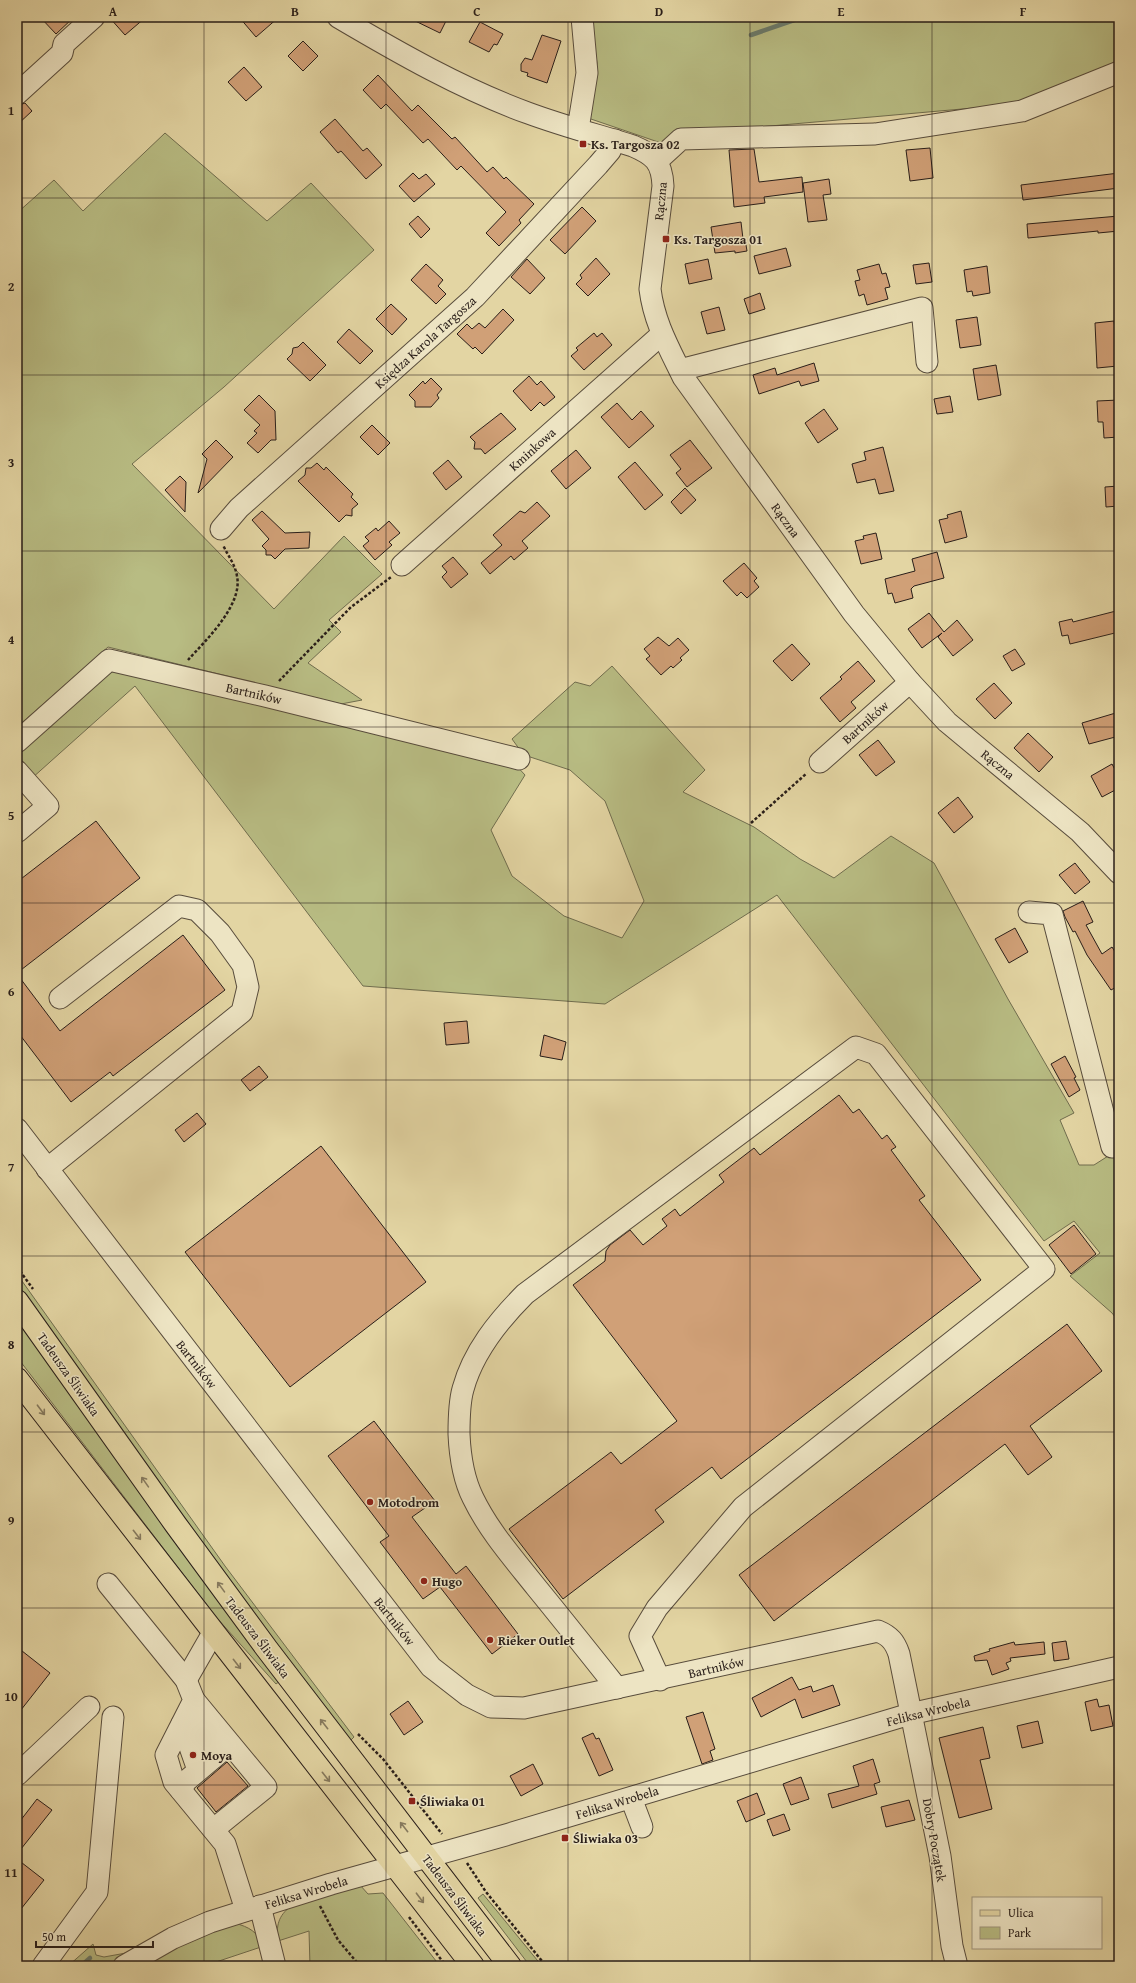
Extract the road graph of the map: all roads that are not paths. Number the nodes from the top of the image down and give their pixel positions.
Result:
1 (94, 17) edge
2 (338, 17) edge
3 (582, 17) edge
4 (1119, 72) edge
5 (17, 94) edge
6 (578, 129) junction
7 (615, 140) junction
8 (657, 161) junction
9 (662, 334) junction
10 (927, 362) dead end
11 (680, 370) junction
12 (221, 529) road end
13 (402, 565) road end
14 (910, 682) junction
15 (17, 742) edge
16 (519, 759) dead end
17 (820, 762) road end
18 (17, 771) edge
19 (17, 832) edge
20 (1119, 873) edge
21 (1029, 912) dead end
22 (60, 998) dead end
23 (17, 1129) edge
24 (1119, 1144) edge
25 (47, 1169) junction
26 (26, 1297) edge
27 (17, 1379) edge
28 (108, 1584) dead end
29 (213, 1633) junction
30 (1119, 1667) edge
31 (186, 1680) junction
32 (660, 1680) junction
33 (617, 1688) junction
34 (194, 1700) junction
35 (89, 1707) dead end
36 (910, 1714) junction
37 (113, 1717) dead end
38 (230, 1743) junction
39 (17, 1775) edge
40 (194, 1775) junction
41 (631, 1798) junction
42 (642, 1827) dead end
43 (214, 1830) junction
44 (427, 1858) junction
45 (396, 1866) junction
46 (253, 1908) junction
47 (43, 1966) edge
48 (124, 1966) edge
49 (275, 1966) edge
50 (472, 1966) edge
51 (510, 1966) edge
52 (957, 1966) edge

1 - 5 street
2 - 6 street
3 - 6 street
4 - 8 street
6 - 7 street
7 - 8 street
7 - 12 street, Księdza Karola Targosza
8 - 9 street, Rączna
9 - 11 street, Rączna
9 - 13 street, Kminkowa
10 - 11 street
11 - 14 street, Rączna
14 - 17 street, Bartników
14 - 20 street, Rączna
15 - 16 street, Bartników
18 - 19 street
21 - 24 street
22 - 25 street
23 - 25 street, Bartników
25 - 33 street, Bartników
44 -> 26 main road, Tadeusza Śliwiaka
27 -> 29 main road
28 - 31 street
29 - 31 street
29 -> 45 main road
30 - 36 street, Feliksa Wrobela
31 - 34 street
32 - 33 street, Bartników
32 - 33 street
32 - 36 street, Bartników
34 - 38 street
34 - 40 street
34 - 40 street
35 - 39 street
36 - 41 street, Feliksa Wrobela
36 - 52 street, Dobry Początek
37 - 47 street
38 - 40 street
38 - 43 street
40 - 43 street
41 - 42 street
41 - 44 street, Feliksa Wrobela
43 - 46 street
44 - 45 street, Feliksa Wrobela
44 - 51 main road, Tadeusza Śliwiaka
45 - 46 street, Feliksa Wrobela
45 -> 50 main road
46 - 48 street, Feliksa Wrobela
46 - 49 street

